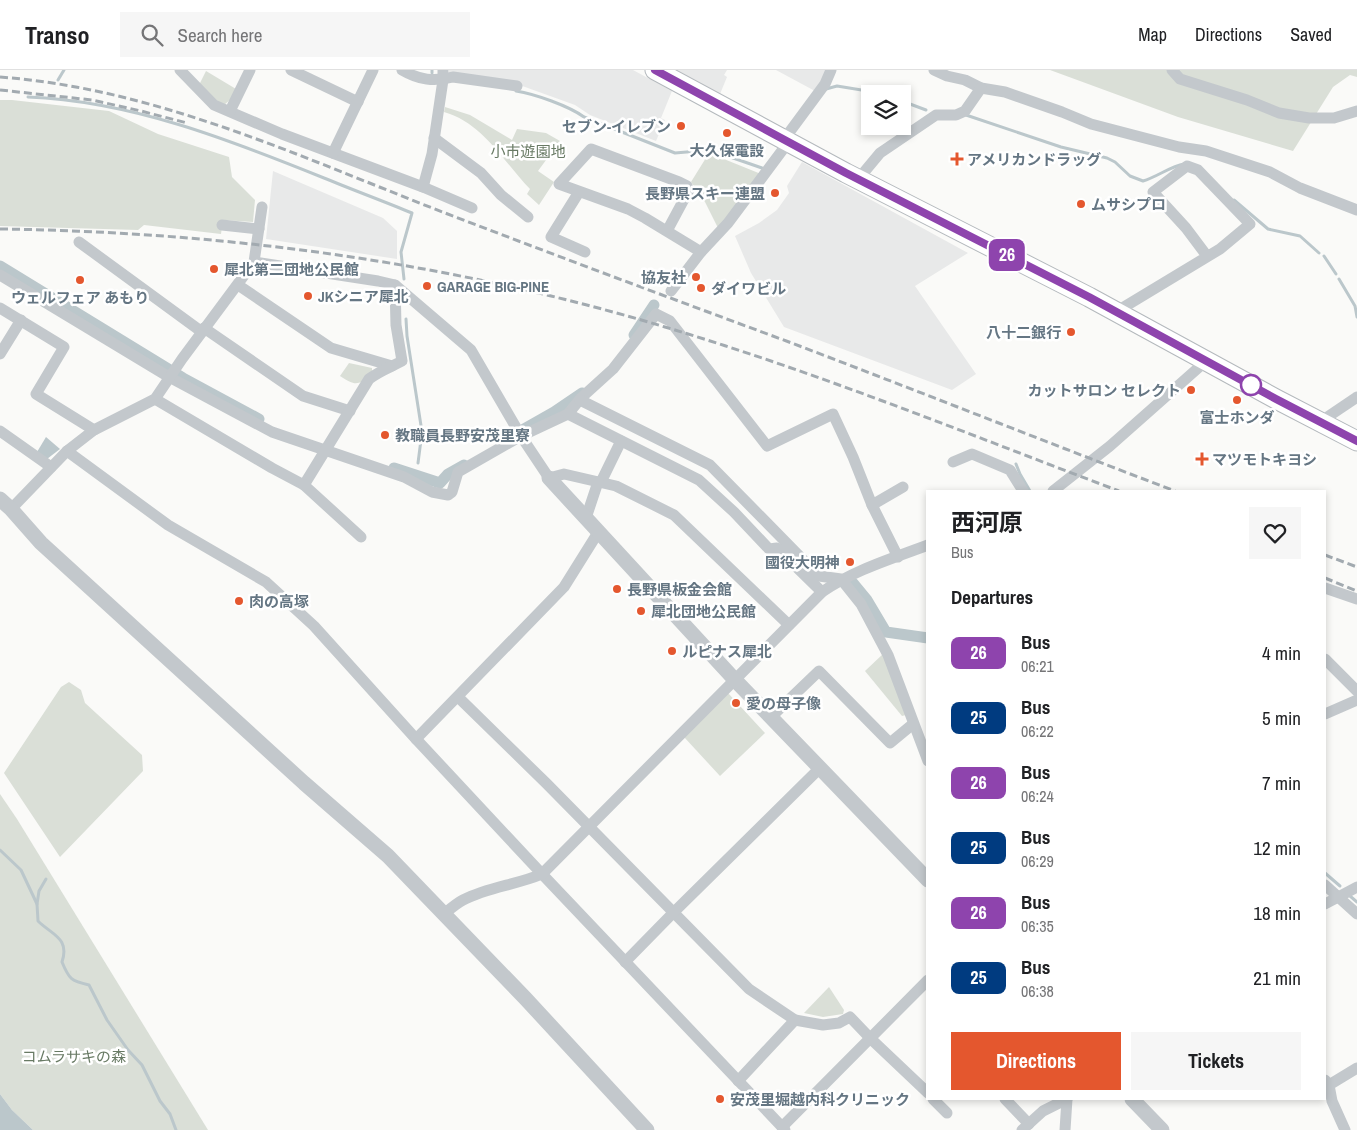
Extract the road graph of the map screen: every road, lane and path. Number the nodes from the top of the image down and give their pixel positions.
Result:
1 (180, 70) edge
2 (250, 70) edge
3 (290, 70) edge
4 (373, 70) edge
5 (402, 70) edge
6 (655, 70) edge
7 (831, 70) edge
8 (934, 70) edge
9 (1172, 70) edge
10 (440, 77) edge
11 (517, 86) dead end
12 (981, 88) junction
13 (358, 102) junction
14 (230, 111) junction
15 (1357, 112) edge
16 (434, 138) junction
17 (786, 141) junction
18 (333, 152) junction
19 (860, 180) junction
20 (423, 187) junction
21 (579, 192) junction
22 (262, 207) dead end
23 (472, 208) dead end
24 (1357, 210) edge
25 (528, 217) dead end
26 (222, 225) dead end
27 (259, 229) junction
28 (667, 231) junction
29 (79, 242) dead end
30 (585, 252) dead end
31 (701, 252) junction
32 (1207, 256) junction
33 (254, 262) junction
34 (0, 276) edge
35 (395, 285) junction
36 (238, 286) junction
37 (671, 291) dead end
38 (0, 308) edge
39 (1121, 314) junction
40 (21, 320) junction
41 (203, 330) junction
42 (0, 354) edge
43 (1206, 361) junction
44 (392, 366) junction
45 (169, 377) junction
46 (1357, 397) edge
47 (155, 399) junction
48 (580, 400) junction
49 (350, 411) junction
50 (568, 414) junction
51 (1320, 422) junction
52 (94, 430) junction
53 (0, 431) edge
54 (522, 436) junction
55 (621, 441) junction
56 (1357, 442) edge
57 (67, 451) junction
58 (324, 451) junction
59 (953, 462) dead end
60 (51, 467) junction
61 (549, 478) junction
62 (600, 482) junction
63 (304, 485) junction
64 (903, 487) dead end
65 (1056, 489) edge
66 (1022, 490) edge
67 (6, 504) edge
68 (872, 505) junction
69 (586, 518) junction
70 (599, 531) junction
71 (362, 537) dead end
72 (926, 546) edge
73 (898, 557) junction
74 (841, 579) junction
75 (1326, 588) edge
76 (822, 592) junction
77 (1357, 599) edge
78 (789, 625) junction
79 (1326, 660) edge
80 (734, 680) junction
81 (1357, 691) edge
82 (458, 697) junction
83 (1357, 700) edge
84 (1326, 714) edge
85 (771, 717) junction
86 (913, 724) junction
87 (416, 739) junction
88 (926, 756) edge
89 (820, 768) junction
90 (589, 826) junction
91 (542, 874) junction
92 (926, 878) edge
93 (1326, 885) edge
94 (1357, 887) edge
95 (1338, 896) junction
96 (1326, 903) edge
97 (673, 913) junction
98 (444, 914) junction
99 (1357, 914) edge
100 (625, 962) junction
101 (926, 982) edge
102 (795, 1020) junction
103 (870, 1038) junction
104 (1357, 1068) edge
105 (738, 1080) junction
106 (1327, 1083) edge
107 (926, 1091) edge
108 (934, 1100) edge
109 (1006, 1100) edge
110 (1065, 1100) edge
111 (1067, 1100) edge
112 (1133, 1100) edge
113 (947, 1113) dead end
114 (1025, 1127) edge
115 (784, 1128) edge
116 (647, 1130) edge
117 (1065, 1130) edge
118 (1162, 1130) edge
119 (1345, 1130) edge

1 - 14 street
2 - 14 street
3 - 13 street
4 - 13 street
5 - 10 street
6 - 17 highway
7 - 17 street
8 - 12 street
9 - 15 street
10 - 11 street
10 - 16 street
12 - 19 street
12 - 24 street
13 - 18 street
14 - 18 street
16 - 20 street
16 - 25 street
17 - 19 highway
17 - 31 street
18 - 20 street
19 - 39 highway
20 - 23 street
21 - 28 street
21 - 28 street
21 - 30 street
22 - 27 street
26 - 27 street
27 - 33 street
28 - 31 street
29 - 41 street
31 - 37 street
32 - 32 street
32 - 39 street
33 - 35 street
33 - 36 street
34 - 45 street
35 - 44 street
35 - 54 street
36 - 41 street
36 - 44 street
38 - 40 street
39 - 43 highway
40 - 42 street
40 - 52 street
41 - 45 street
41 - 49 street
43 - 51 highway
43 - 65 street
44 - 49 street
45 - 47 street
45 - 58 street
46 - 51 street
47 - 52 street
47 - 63 street
48 - 50 street
48 - 68 street
48 - 74 street
49 - 58 street
50 - 54 street
50 - 55 street
51 - 56 highway
52 - 57 street
53 - 60 street
54 - 58 street
54 - 61 street
55 - 62 street
55 - 76 street
57 - 60 street
57 - 87 street
58 - 63 street
59 - 66 street
60 - 67 street
61 - 62 street
61 - 69 street
62 - 69 street
62 - 78 street
63 - 71 street
64 - 68 street
67 - 98 street
68 - 73 street
69 - 70 street
70 - 80 street
70 - 82 street
72 - 73 street
73 - 74 street
74 - 76 street
74 - 86 street
75 - 77 street
76 - 78 street
78 - 80 street
79 - 81 street
80 - 85 street
80 - 90 street
82 - 87 street
82 - 90 street
83 - 84 street
85 - 86 street
85 - 89 street
86 - 88 street
87 - 91 street
89 - 92 street
89 - 97 street
90 - 91 street
90 - 97 street
91 - 98 street
91 - 100 street
93 - 95 street
94 - 95 street
95 - 96 street
95 - 99 street
97 - 100 street
97 - 102 street
98 - 116 street
100 - 105 street
101 - 103 street
102 - 103 street
102 - 105 street
103 - 107 street
103 - 115 street
104 - 106 street
105 - 115 street
106 - 119 street
108 - 113 street
109 - 114 street
110 - 114 street
111 - 117 street
112 - 118 street

